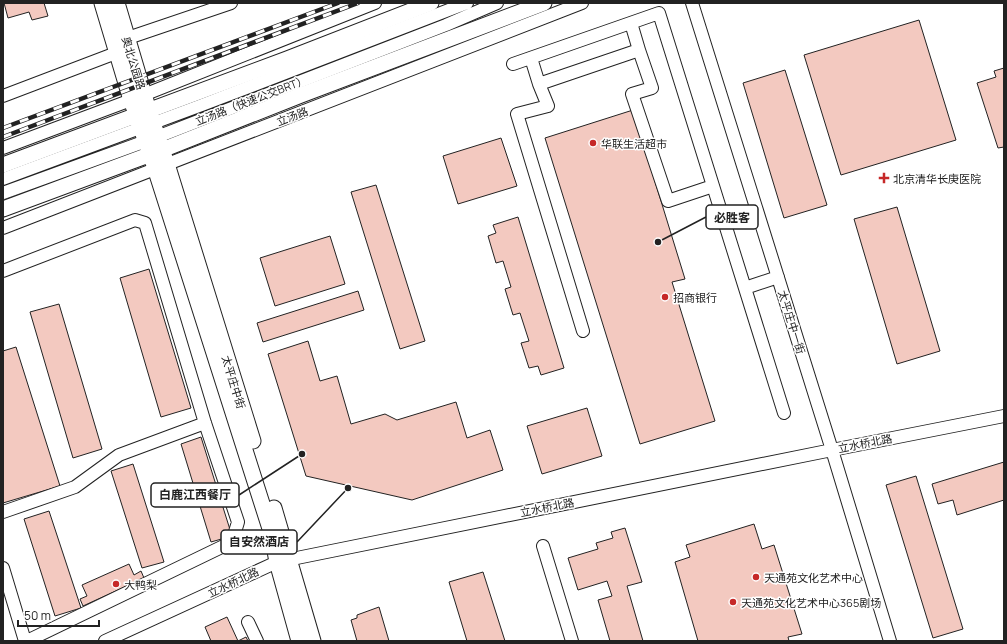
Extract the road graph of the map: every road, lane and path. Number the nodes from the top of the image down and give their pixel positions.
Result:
1 (102, 3) edge
2 (117, 3) edge
3 (231, 3) edge
4 (375, 3) edge
5 (431, 3) edge
6 (467, 3) edge
7 (497, 3) edge
8 (544, 3) edge
9 (582, 3) edge
10 (692, 3) edge
11 (631, 23) junction
12 (119, 45) junction
13 (639, 50) junction
14 (531, 58) junction
15 (513, 64) dead end
16 (539, 84) junction
17 (3, 96) edge
18 (138, 97) junction
19 (151, 139) junction
20 (3, 148) edge
21 (3, 165) edge
22 (3, 179) edge
23 (714, 186) junction
24 (3, 193) edge
25 (3, 209) edge
26 (3, 228) edge
27 (3, 271) edge
28 (778, 277) junction
29 (745, 288) junction
30 (583, 331) dead end
31 (784, 413) dead end
32 (1004, 416) edge
33 (205, 423) junction
34 (832, 450) junction
35 (3, 512) edge
36 (543, 546) dead end
37 (283, 561) junction
38 (3, 568) edge
39 (248, 622) dead end
40 (26, 641) edge
41 (105, 641) edge
42 (257, 641) edge
43 (299, 641) edge
44 (313, 641) edge
45 (572, 641) edge
46 (890, 641) edge

1 - 12 main road, 奥北公园路
2 - 12 main road, 奥北公园路
3 - 12 street
4 - 18 street
5 - 19 main road, 立汤路
6 - 19 street, 立汤路（快速公交BRT）
7 - 19 street, 立汤路（快速公交BRT）
8 - 19 main road, 立汤路
9 - 19 street, 立汤路
10 - 28 street, 太平庄中一街
11 - 13 street
11 - 14 street
11 - 23 street
12 - 17 street
12 - 18 main road, 奥北公园路
13 - 16 street
13 - 23 street
14 - 15 street
14 - 16 street
16 - 30 street
18 - 19 main road, 奥北公园路
18 - 20 street
19 - 21 main road, 立汤路
19 - 22 street, 立汤路（快速公交BRT）
19 - 24 street, 立汤路（快速公交BRT）
19 - 25 main road, 立汤路
19 - 26 street, 立汤路
19 - 37 main road, 太平庄中街
23 - 29 street
27 - 33 street
28 - 29 street
28 - 34 street, 太平庄中一街
29 - 31 street
32 - 34 street, 立水桥北路
33 - 35 street
33 - 40 street
34 - 37 street, 立水桥北路
34 - 46 street, 太平庄中一街
36 - 45 street
37 - 41 street, 立水桥北路
37 - 43 main road, 太平庄中街
37 - 44 main road, 太平庄中街
38 - 40 street
39 - 42 street

